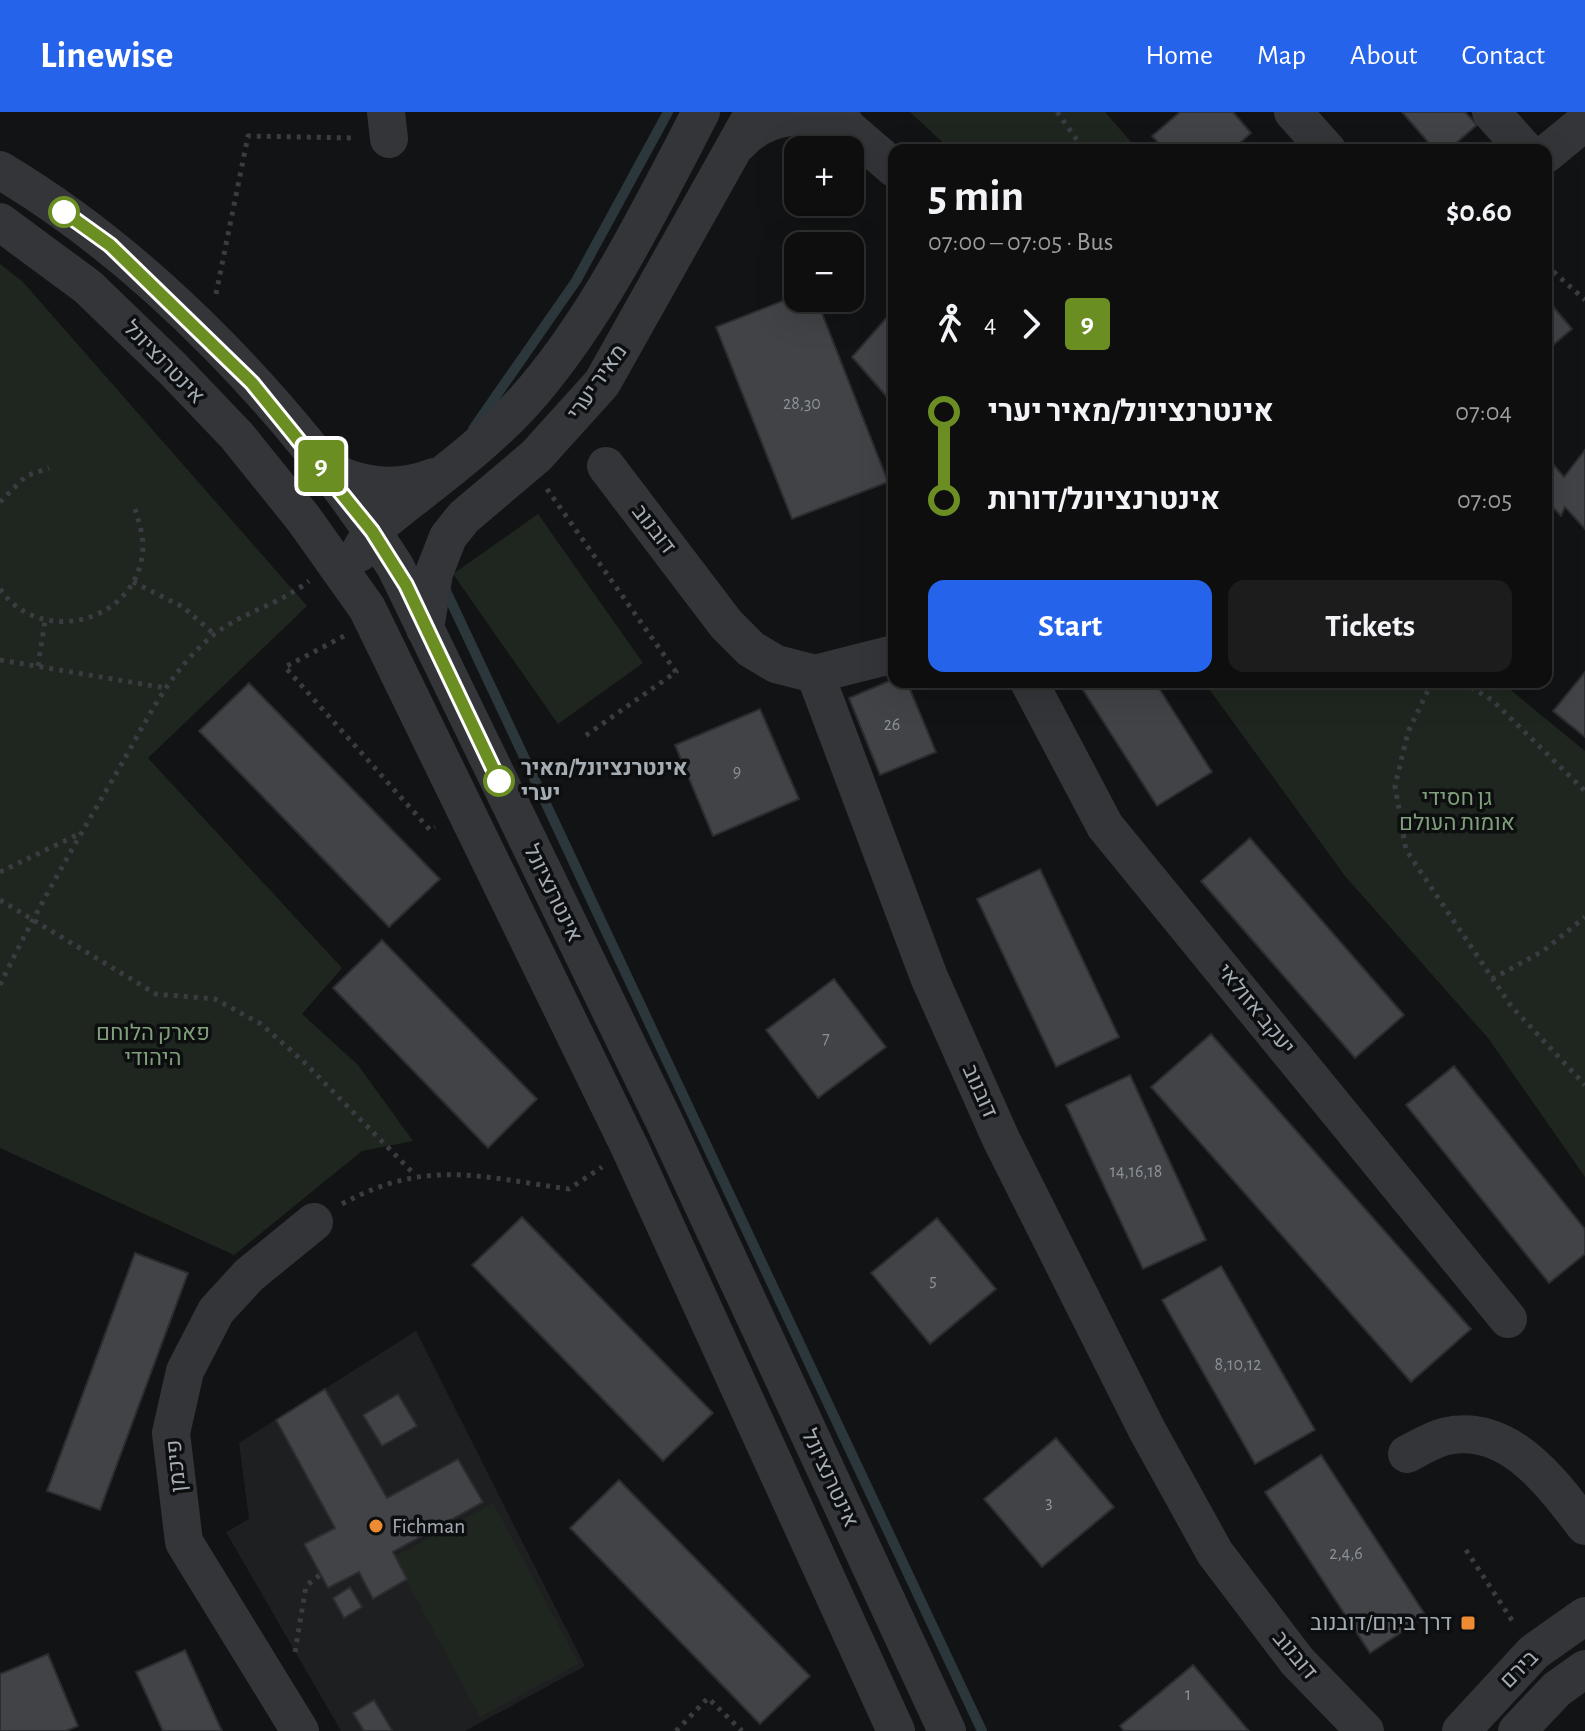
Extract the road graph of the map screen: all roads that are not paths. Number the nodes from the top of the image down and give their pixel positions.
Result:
1 (701, 112) edge
2 (754, 112) edge
3 (1293, 112) edge
4 (1491, 112) edge
5 (837, 116) edge
6 (1585, 122) edge
7 (1322, 144) edge
8 (1520, 144) edge
9 (735, 149) junction
10 (1552, 149) edge
11 (888, 163) edge
12 (0, 170) edge
13 (0, 222) edge
14 (321, 466) junction
15 (606, 466) dead end
16 (447, 471) junction
17 (464, 517) junction
18 (372, 531) junction
19 (395, 566) junction
20 (347, 575) junction
21 (425, 629) junction
22 (888, 656) edge
23 (815, 674) junction
24 (1032, 688) edge
25 (324, 1215) road end
26 (1508, 1319) dead end
27 (1407, 1454) dead end
28 (1585, 1526) edge
29 (1585, 1616) edge
30 (1585, 1669) edge
31 (300, 1731) edge
32 (896, 1731) edge
33 (947, 1731) edge
34 (1365, 1731) edge
35 (1461, 1731) edge
36 (1517, 1731) edge

1 - 16 street, מאיר יערי
2 - 9 street, מאיר יערי
3 - 7 street
4 - 8 street
5 - 9 street
5 - 11 street
6 - 10 street
9 - 17 street, מאיר יערי
12 - 14 street, אינטרנציונל
13 - 20 street, אינטרנציונל
14 - 16 street
14 - 18 street, אינטרנציונל
15 - 23 street, דובנוב
16 - 18 street, מאיר יערי
17 - 19 street
17 - 21 street, מאיר יערי
18 - 19 street, אינטרנציונל
18 - 20 street, מאיר יערי
19 - 20 street
19 - 21 street, אינטרנציונל
20 - 32 street, אינטרנציונל
21 - 33 street, אינטרנציונל
22 - 23 street
23 - 34 street, דובנוב
24 - 26 street, יעקב אזולאי
25 - 31 street, פיכמן
27 - 28 street
29 - 35 street, בירם
30 - 36 street, בירם

